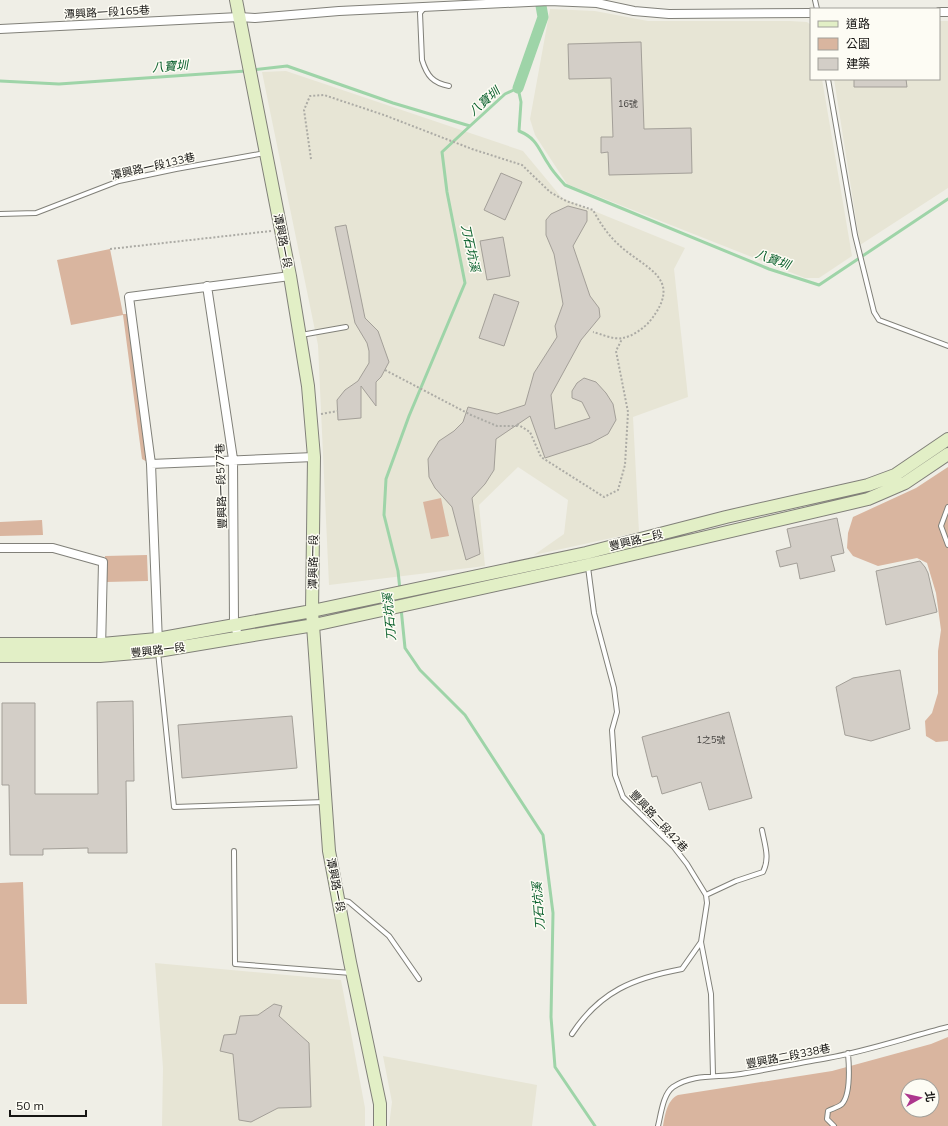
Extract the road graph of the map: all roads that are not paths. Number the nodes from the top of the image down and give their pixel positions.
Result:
1 (236, 0) edge
2 (549, 1) edge
3 (426, 6) junction
4 (810, 13) edge
5 (239, 17) junction
6 (0, 29) edge
7 (828, 80) edge
8 (449, 86) dead end
9 (266, 153) junction
10 (0, 214) edge
11 (290, 276) junction
12 (207, 286) junction
13 (346, 327) dead end
14 (300, 336) junction
15 (948, 346) edge
16 (948, 439) edge
17 (314, 457) junction
18 (947, 457) edge
19 (233, 459) junction
20 (151, 464) junction
21 (948, 507) edge
22 (948, 545) edge
23 (0, 548) edge
24 (586, 559) junction
25 (312, 611) junction
26 (234, 625) junction
27 (314, 625) junction
28 (158, 639) junction
29 (240, 639) junction
30 (0, 644) edge
31 (101, 650) junction
32 (158, 651) junction
33 (0, 656) edge
34 (325, 802) junction
35 (762, 830) dead end
36 (234, 851) dead end
37 (706, 895) junction
38 (339, 900) junction
39 (701, 942) junction
40 (352, 974) junction
41 (419, 979) dead end
42 (948, 1027) edge
43 (572, 1034) dead end
44 (848, 1053) junction
45 (713, 1075) junction
46 (380, 1126) edge
47 (658, 1126) edge
48 (834, 1126) edge

1 - 5 street, 潭興路一段
2 - 3 street, 潭興路一段165巷
2 - 4 street, 潭興路一段165巷
3 - 5 street, 潭興路一段165巷
3 - 8 lane
5 - 6 street, 潭興路一段165巷
5 - 9 street, 潭興路一段
7 - 15 lane
9 - 10 lane, 潭興路一段133巷
9 - 11 street, 潭興路一段
11 - 12 street
11 - 14 street, 潭興路一段
12 - 19 street, 豐興路一段577巷
12 - 20 street
13 - 14 lane
14 - 17 street, 潭興路一段
16 - 24 street, 豐興路二段
17 - 19 street
17 - 25 street, 潭興路一段
18 - 24 street, 豐興路二段
19 - 20 street
19 - 26 street, 豐興路一段577巷
20 - 28 street
21 - 22 lane
23 - 31 street
24 - 25 street, 豐興路二段
24 - 27 street, 豐興路二段
24 - 37 lane, 豐興路二段42巷
25 - 26 street, 豐興路一段
25 - 27 street, 潭興路一段
26 - 28 street, 豐興路一段
26 - 29 street, 豐興路一段577巷
27 - 29 street, 豐興路一段
27 - 34 street, 潭興路一段
28 - 31 street, 豐興路一段
28 - 32 street
29 - 32 street, 豐興路一段
30 - 31 street, 豐興路一段
31 - 32 street, 豐興路一段
31 - 33 street, 豐興路一段
32 - 34 lane
34 - 38 street, 潭興路一段
35 - 37 lane
36 - 40 lane
37 - 39 lane
38 - 40 street, 潭興路一段
38 - 41 lane
39 - 43 lane
39 - 45 lane
40 - 46 street, 潭興路一段
42 - 44 lane, 豐興路二段338巷
44 - 45 lane, 豐興路二段338巷
44 - 48 lane
45 - 47 lane, 豐興路二段338巷

